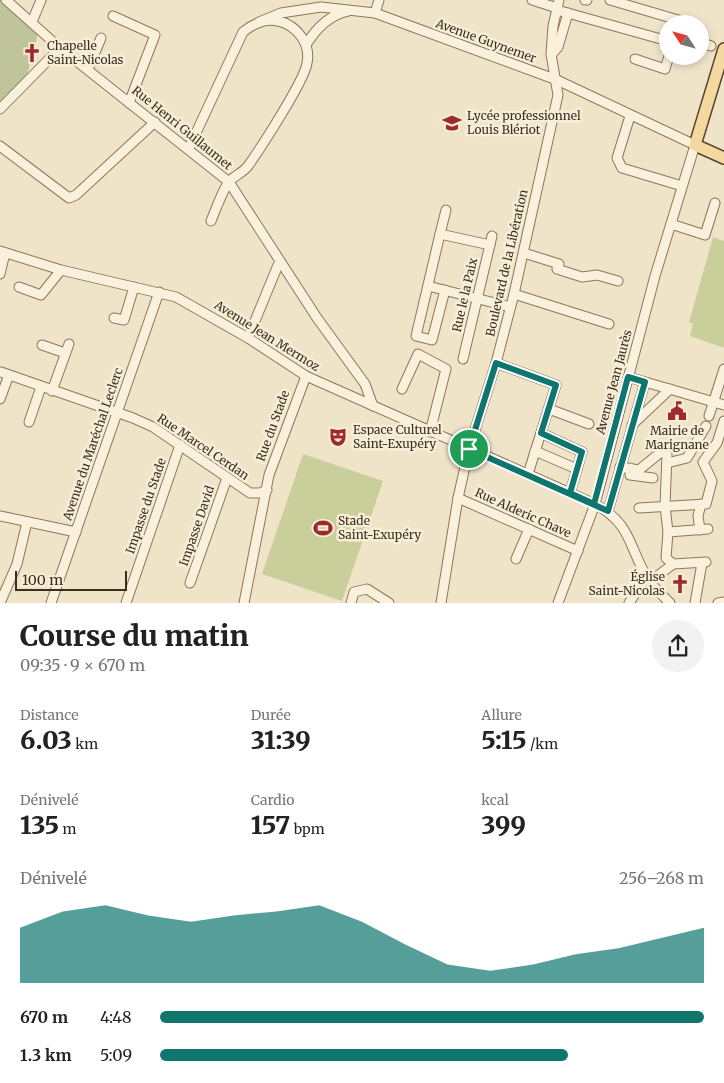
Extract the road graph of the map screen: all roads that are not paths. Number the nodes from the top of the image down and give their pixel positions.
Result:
1 (6, 0) edge
2 (41, 0) edge
3 (379, 0) edge
4 (532, 0) edge
5 (610, 0) edge
6 (558, 6) edge
7 (358, 10) junction
8 (375, 13) junction
9 (568, 13) junction
10 (660, 15) edge
11 (113, 16) dead end
12 (32, 22) junction
13 (259, 22) junction
14 (101, 38) dead end
15 (659, 38) edge
16 (306, 46) junction
17 (60, 48) junction
18 (724, 49) edge
19 (552, 54) junction
20 (635, 59) dead end
21 (666, 65) edge
22 (88, 69) junction
23 (557, 80) junction
24 (129, 102) junction
25 (0, 109) edge
26 (630, 116) junction
27 (154, 122) junction
28 (695, 145) junction
29 (0, 146) edge
30 (189, 148) junction
31 (724, 158) edge
32 (229, 182) junction
33 (682, 186) junction
34 (715, 203) dead end
35 (446, 210) dead end
36 (211, 221) dead end
37 (671, 224) junction
38 (440, 234) junction
39 (3, 252) edge
40 (524, 253) junction
41 (278, 265) dead end
42 (61, 270) junction
43 (0, 274) edge
44 (618, 281) dead end
45 (134, 286) junction
46 (428, 286) junction
47 (19, 287) dead end
48 (445, 290) junction
49 (159, 292) junction
50 (514, 294) junction
51 (477, 298) junction
52 (510, 307) junction
53 (114, 318) dead end
54 (608, 324) dead end
55 (248, 338) junction
56 (69, 344) dead end
57 (42, 345) dead end
58 (65, 353) junction
59 (463, 359) dead end
60 (496, 363) junction
61 (724, 369) edge
62 (306, 376) junction
63 (628, 377) junction
64 (645, 382) junction
65 (41, 387) junction
66 (402, 389) dead end
67 (670, 389) junction
68 (52, 391) junction
69 (0, 398) edge
70 (713, 402) junction
71 (724, 405) edge
72 (373, 406) junction
73 (548, 409) junction
74 (118, 412) junction
75 (709, 416) dead end
76 (724, 421) edge
77 (29, 422) dead end
78 (590, 424) dead end
79 (632, 425) junction
80 (706, 426) dead end
81 (430, 432) junction
82 (541, 433) junction
83 (702, 435) junction
84 (721, 444) edge
85 (180, 445) junction
86 (469, 449) junction
87 (535, 451) junction
88 (667, 463) junction
89 (625, 467) junction
90 (577, 469) junction
91 (528, 474) junction
92 (226, 478) junction
93 (653, 478) dead end
94 (267, 490) junction
95 (570, 493) junction
96 (458, 498) junction
97 (594, 504) junction
98 (704, 504) junction
99 (665, 506) junction
100 (639, 508) dead end
101 (608, 511) junction
102 (0, 516) edge
103 (27, 522) junction
104 (529, 529) junction
105 (76, 532) junction
106 (668, 532) junction
107 (578, 551) junction
108 (516, 560) dead end
109 (673, 564) junction
110 (649, 579) junction
111 (5, 580) edge
112 (190, 583) dead end
113 (724, 602) edge
114 (0, 603) edge
115 (51, 603) edge
116 (126, 603) edge
117 (244, 603) edge
118 (350, 603) edge
119 (389, 603) edge
120 (441, 603) edge
121 (558, 603) edge
122 (629, 603) edge
123 (670, 603) edge
124 (695, 603) edge
125 (718, 603) edge

1 - 12 street, Rue Henri Guillaumet
2 - 12 street
3 - 8 street
4 - 6 street
5 - 10 street
6 - 9 street
6 - 19 street, Boulevard de la Libération
7 - 8 street, Avenue Guynemer
7 - 13 street, Avenue Guynemer
7 - 16 street
8 - 23 street, Avenue Guynemer
9 - 15 street
9 - 19 street
11 - 24 street
12 - 17 street, Rue Henri Guillaumet
13 - 16 street
13 - 30 street
14 - 22 street
16 - 32 street
17 - 22 street, Rue Henri Guillaumet
17 - 25 street
18 - 28 main road
19 - 23 street, Boulevard de la Libération
20 - 21 street
22 - 24 street, Rue Henri Guillaumet
23 - 26 street, Avenue Guynemer
23 - 40 street, Boulevard de la Libération
24 - 27 street, Rue Henri Guillaumet
26 - 28 street, Avenue Guynemer
26 - 33 street
27 - 29 street
27 - 30 street, Rue Henri Guillaumet
28 - 31 main road
28 - 33 street, Avenue Jean Jaurès
30 - 32 street, Rue Henri Guillaumet
32 - 36 street
32 - 72 street, Rue Henri Guillaumet
33 - 37 street, Avenue Jean Jaurès
34 - 37 street
35 - 38 street
37 - 63 street, Avenue Jean Jaurès
38 - 46 street
38 - 51 street, Rue le la Paix
39 - 42 street, Avenue Jean Mermoz
39 - 43 street
40 - 44 street
40 - 50 street, Boulevard de la Libération
41 - 55 street
42 - 45 street, Avenue Jean Mermoz
42 - 47 street
45 - 49 street, Avenue Jean Mermoz
45 - 53 street
46 - 48 street
46 - 48 street
48 - 51 street
49 - 55 street, Avenue Jean Mermoz
49 - 74 street, Avenue du Maréchal Leclerc
50 - 52 street, Boulevard de la Libération
50 - 54 street
51 - 52 street
51 - 59 street, Rue le la Paix
52 - 60 street, Boulevard de la Libération
55 - 62 street, Avenue Jean Mermoz
56 - 58 street
57 - 58 street
58 - 68 street
60 - 73 street
60 - 86 street, Boulevard de la Libération
61 - 70 street
62 - 72 street, Avenue Jean Mermoz
62 - 94 street, Rue du Stade
63 - 64 street
63 - 97 street, Avenue Jean Jaurès
64 - 67 street
64 - 79 street
65 - 68 street, Rue Marcel Cerdan
65 - 69 street, Rue Marcel Cerdan
65 - 77 street
66 - 81 street
67 - 70 street
67 - 79 street
68 - 74 street, Rue Marcel Cerdan
70 - 71 street
70 - 75 street
72 - 81 street, Avenue Jean Mermoz
73 - 78 street
73 - 82 street
74 - 85 street, Rue Marcel Cerdan
74 - 105 street, Avenue du Maréchal Leclerc
76 - 84 street
79 - 89 street
80 - 83 street
81 - 86 street, Avenue Jean Mermoz
82 - 87 street
82 - 90 street
83 - 84 street
83 - 88 street
84 - 98 street
85 - 92 street, Rue Marcel Cerdan
85 - 116 street, Impasse du Stade
86 - 91 street, Avenue Jean Mermoz
86 - 96 street, Boulevard de la Libération
87 - 90 street
87 - 91 street
88 - 89 street
88 - 99 street
89 - 93 street
89 - 101 street
90 - 95 street
91 - 95 street, Avenue Jean Mermoz
92 - 94 street, Rue Marcel Cerdan
92 - 112 street, Impasse David
94 - 117 street, Rue du Stade
95 - 97 street, Avenue Jean Mermoz
96 - 104 street, Rue Alderic Chave
96 - 120 street, Boulevard de la Libération
97 - 101 street
97 - 107 street, Rue Alderic Chave
98 - 99 street
98 - 106 street
99 - 100 street
99 - 106 street
101 - 110 street
102 - 103 street
103 - 105 street
103 - 111 street
104 - 107 street, Rue Alderic Chave
104 - 108 street
105 - 115 street, Avenue du Maréchal Leclerc
106 - 109 street
107 - 121 street, Rue Alderic Chave
109 - 110 street
109 - 124 street
110 - 122 street
110 - 123 street
111 - 114 street
113 - 125 street
118 - 119 street

